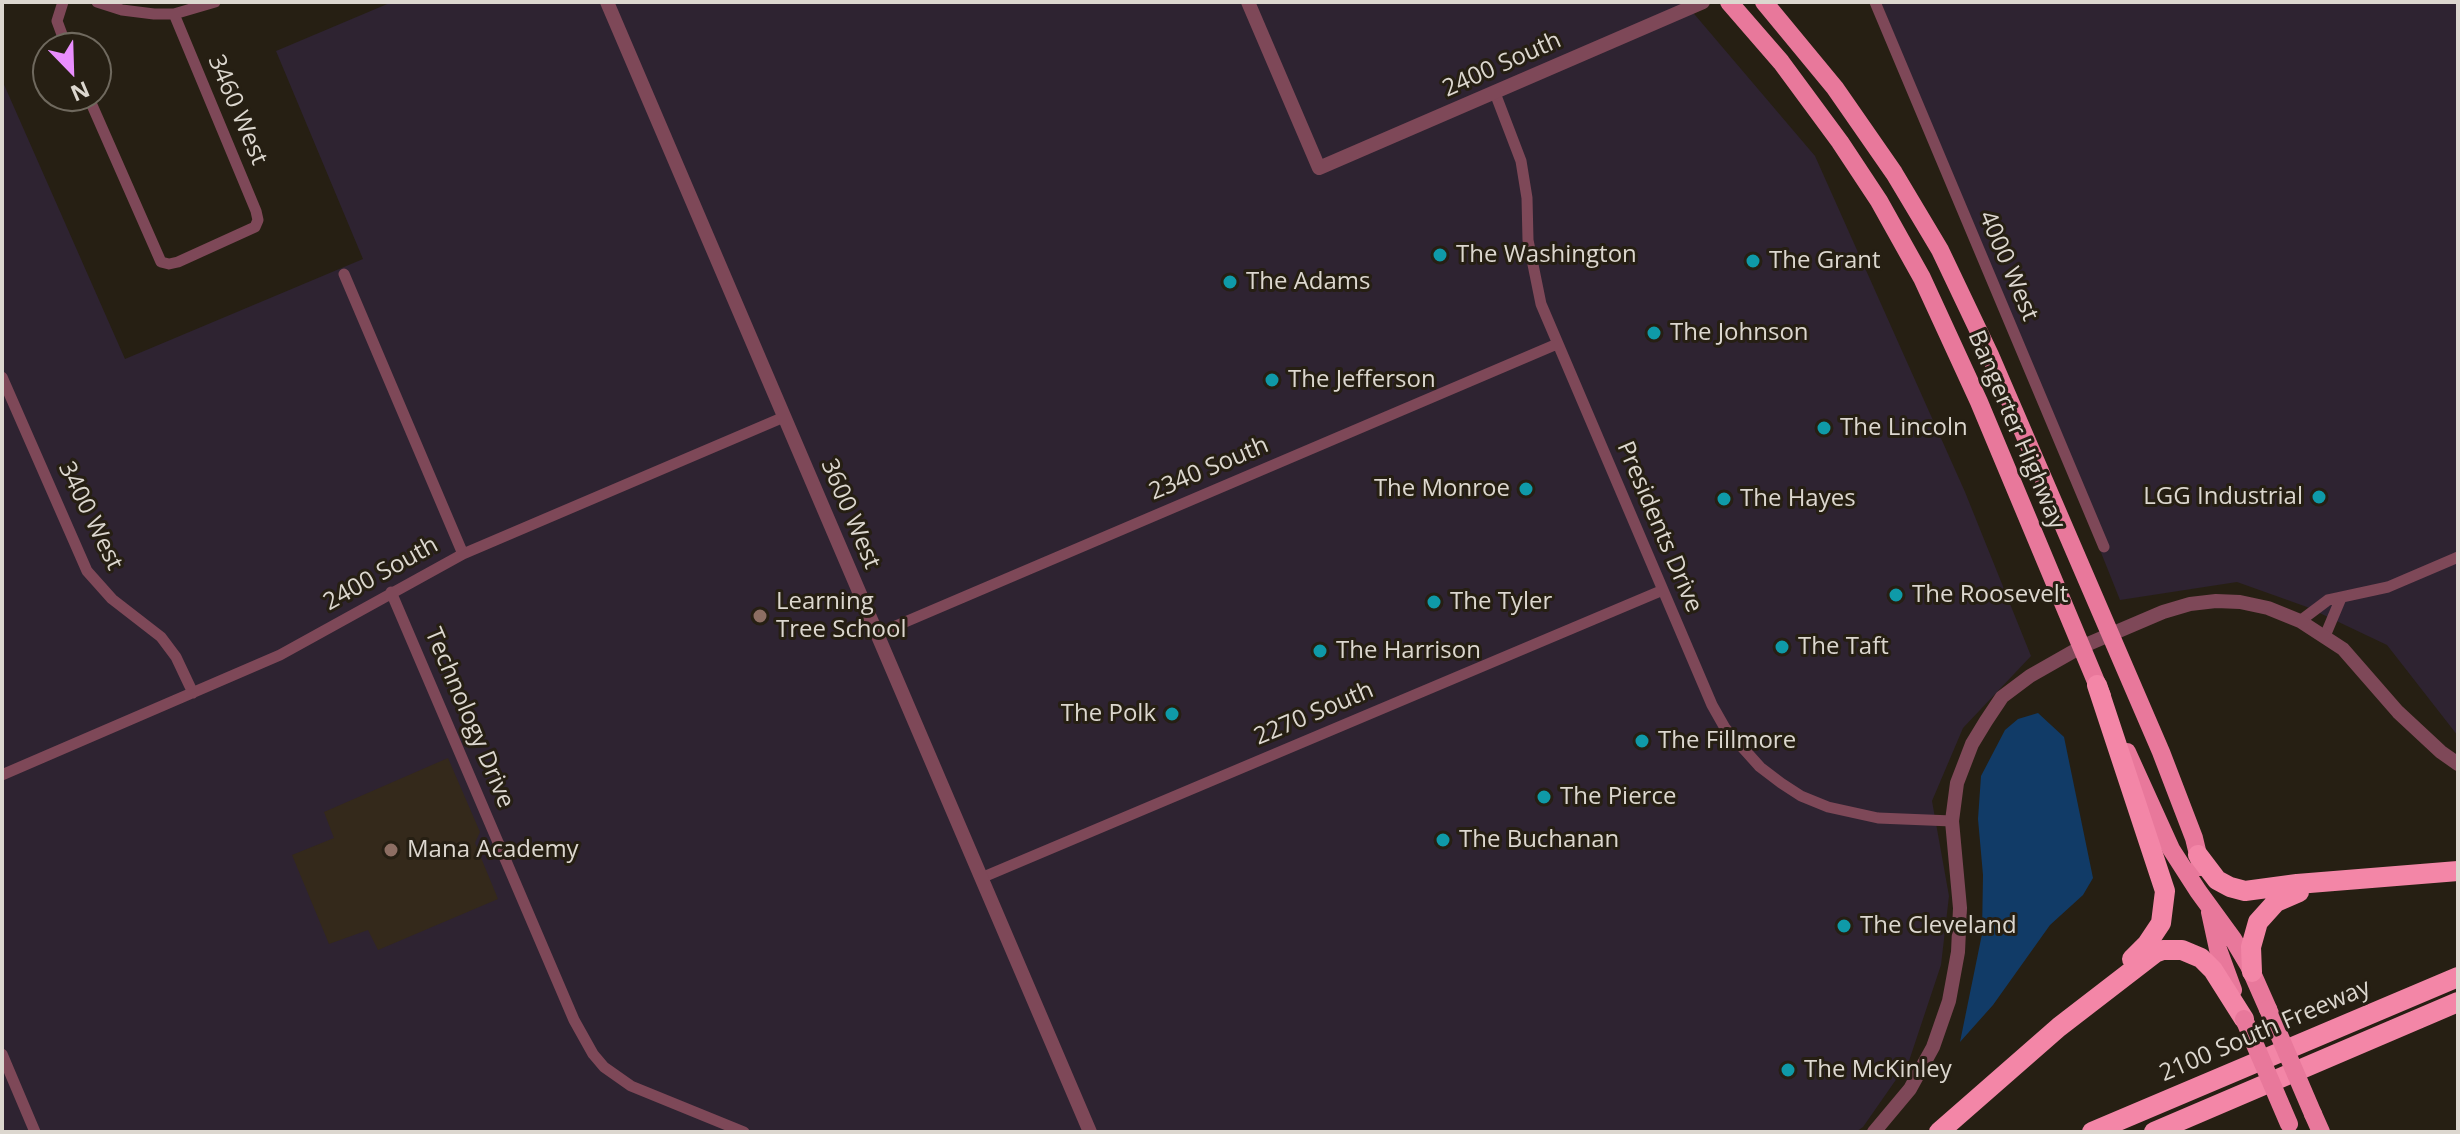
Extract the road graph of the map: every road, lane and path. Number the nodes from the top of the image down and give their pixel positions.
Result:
1 (63, 2) edge
2 (97, 2) edge
3 (215, 2) edge
4 (607, 2) edge
5 (1248, 2) edge
6 (1703, 2) edge
7 (1729, 2) edge
8 (1764, 2) edge
9 (1875, 2) edge
10 (174, 14) junction
11 (61, 32) edge
12 (1495, 93) junction
13 (95, 112) edge
14 (344, 274) dead end
15 (1557, 344) junction
16 (2, 377) edge
17 (784, 417) junction
18 (2104, 547) dead end
19 (463, 554) junction
20 (2458, 557) edge
21 (1663, 590) junction
22 (391, 592) junction
23 (2341, 598) junction
24 (2300, 621) junction
25 (877, 634) junction
26 (2111, 634) junction
27 (2325, 636) junction
28 (2081, 647) junction
29 (2097, 685) junction
30 (193, 693) junction
31 (2458, 764) edge
32 (2, 775) edge
33 (1952, 821) junction
34 (2198, 855) junction
35 (2458, 871) edge
36 (981, 878) junction
37 (2209, 906) junction
38 (2252, 972) junction
39 (2458, 977) edge
40 (2458, 1002) edge
41 (2244, 1019) junction
42 (2059, 1027) junction
43 (2, 1054) edge
44 (2291, 1128) edge
45 (35, 1132) edge
46 (744, 1132) edge
47 (1090, 1132) edge
48 (1874, 1132) edge
49 (1939, 1132) edge
50 (2092, 1132) edge
51 (2154, 1132) edge
52 (2321, 1132) edge

1 - 11 street
2 - 10 street
3 - 10 street
4 - 17 street, 3600 West
5 - 12 street, 2400 South
6 - 12 street, 2400 South
7 - 28 highway, Bangerter Highway
8 - 26 highway, Bangerter Highway
9 - 18 street, 4000 West
10 - 13 street, 3460 West
12 - 15 street, Presidents Drive
14 - 19 street
15 - 21 street, Presidents Drive
15 - 25 street, 2340 South
16 - 30 street, 3400 West
17 - 19 street, 2400 South
17 - 25 street, 3600 West
19 - 22 street, 2400 South
20 - 23 street
21 - 33 street, Presidents Drive
21 - 36 street, 2270 South
22 - 30 street, 2400 South
22 - 46 street, Technology Drive
23 - 24 street
23 - 27 street
24 - 26 street
24 - 27 street
25 - 36 street, 3600 West
26 - 28 street
26 - 34 highway, Bangerter Highway
27 - 31 street
28 - 29 highway, Bangerter Highway
28 - 33 street
29 - 37 highway, Bangerter Highway
29 - 42 highway
30 - 32 street, 2400 South
33 - 48 street
34 - 35 highway
34 - 37 highway, Bangerter Highway
35 - 38 highway
36 - 47 street, 3600 West
37 - 38 highway, Bangerter Highway
37 - 41 highway, Bangerter Highway
38 - 52 highway, Bangerter Highway, bridge
39 - 50 highway, 2100 South Freeway
40 - 51 highway, 2100 South Freeway
41 - 42 highway
41 - 44 highway, Bangerter Highway, bridge
42 - 49 highway
43 - 45 street

